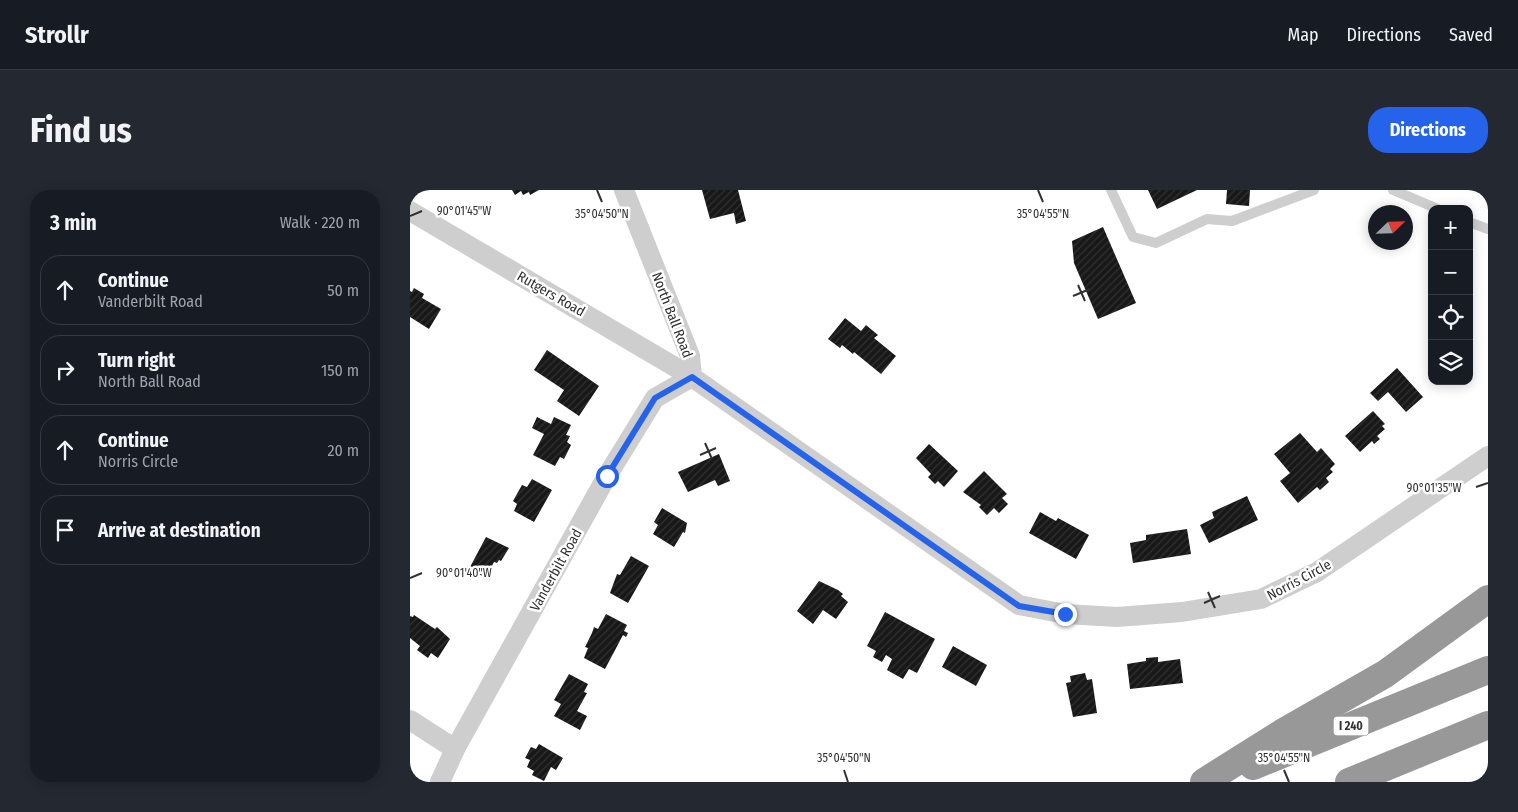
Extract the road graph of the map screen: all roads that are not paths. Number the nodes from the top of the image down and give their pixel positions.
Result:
1 (624, 190) edge
2 (1111, 190) edge
3 (1314, 190) edge
4 (1393, 190) edge
5 (1429, 205) edge
6 (410, 212) edge
7 (1473, 223) edge
8 (1488, 229) edge
9 (692, 377) junction
10 (1488, 456) edge
11 (1488, 599) edge
12 (1019, 606) joint
13 (1488, 670) edge
14 (410, 720) edge
15 (1488, 725) edge
16 (455, 750) junction
17 (440, 782) edge
18 (1204, 782) edge
19 (1214, 782) edge
20 (1349, 782) edge

1 - 9 street, North Ball Road
2 - 3 lane
4 - 5 lane
6 - 9 street, Rutgers Road
7 - 8 lane
9 - 12 street, North Ball Road
9 - 16 street, Vanderbilt Road
10 - 12 street, Norris Circle
11 - 18 highway
13 - 19 highway, I 240
14 - 16 street
15 - 20 highway
16 - 17 street, Vanderbilt Road

